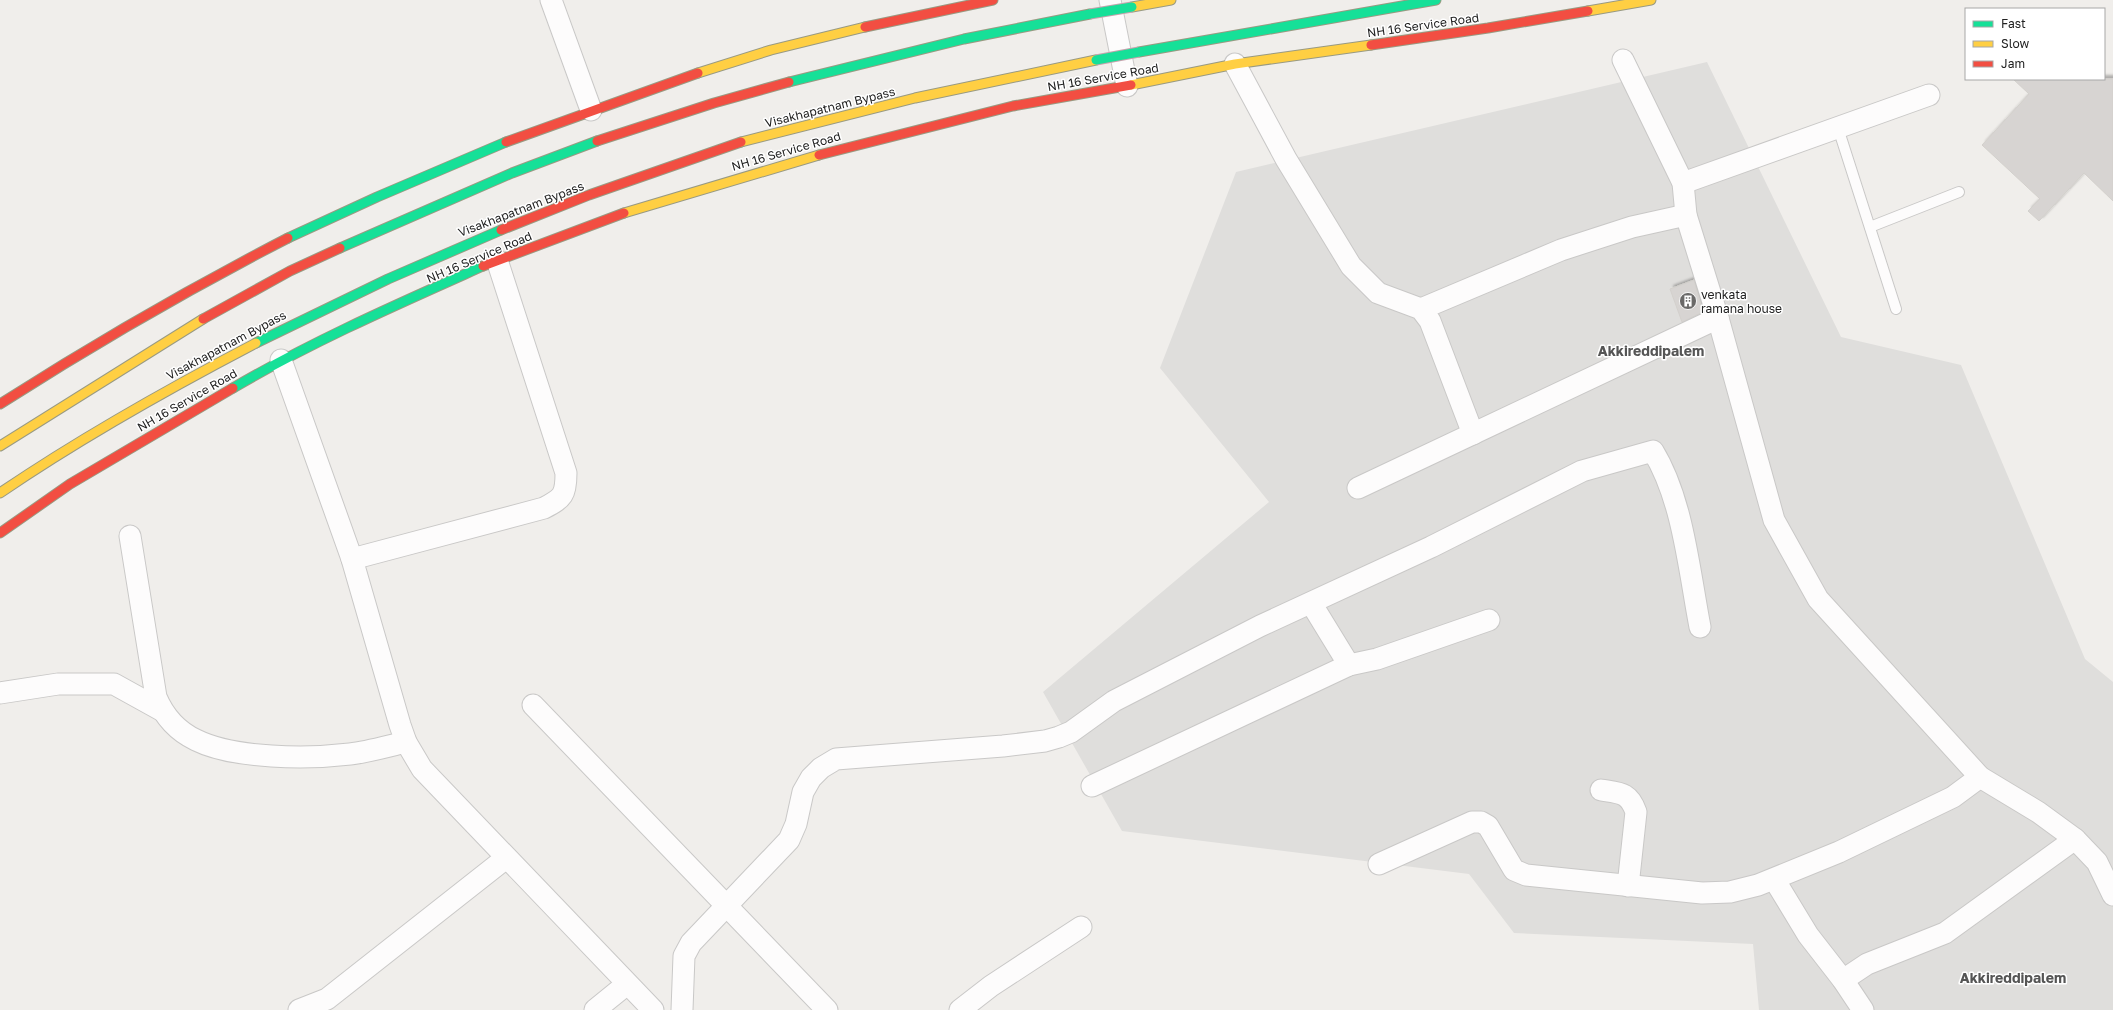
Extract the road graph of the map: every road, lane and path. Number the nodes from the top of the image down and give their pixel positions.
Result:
1 (551, 0) edge
2 (993, 0) edge
3 (1110, 0) edge
4 (1171, 0) edge
5 (1436, 0) edge
6 (1651, 0) edge
7 (1623, 60) dead end
8 (1235, 64) junction
9 (1127, 86) junction
10 (1929, 96) dead end
11 (591, 110) junction
12 (1838, 128) junction
13 (1683, 183) junction
14 (1959, 192) dead end
15 (1686, 215) junction
16 (1870, 227) junction
17 (497, 260) junction
18 (1421, 309) junction
19 (1896, 309) dead end
20 (1718, 318) junction
21 (281, 360) junction
22 (0, 404) edge
23 (1473, 434) junction
24 (0, 446) edge
25 (1358, 488) dead end
26 (0, 493) edge
27 (0, 533) edge
28 (130, 536) dead end
29 (352, 559) junction
30 (1311, 603) junction
31 (1489, 620) dead end
32 (1700, 627) dead end
33 (1349, 665) junction
34 (0, 693) edge
35 (533, 705) dead end
36 (161, 710) junction
37 (406, 742) junction
38 (1980, 778) junction
39 (1092, 786) dead end
40 (1601, 790) dead end
41 (2076, 839) junction
42 (506, 858) junction
43 (1379, 864) dead end
44 (1774, 879) junction
45 (1628, 886) junction
46 (2113, 895) edge
47 (726, 905) junction
48 (1082, 927) dead end
49 (1843, 980) junction
50 (627, 984) junction
51 (299, 1010) edge
52 (595, 1010) edge
53 (653, 1010) edge
54 (682, 1010) edge
55 (827, 1010) edge
56 (960, 1010) edge
57 (1863, 1010) edge

1 - 11 street
2 - 11 main road
3 - 9 street
4 - 24 main road, bridge
5 - 26 main road, Visakhapatnam Bypass, bridge
6 - 8 main road, NH 16 Service Road
7 - 13 street
8 - 9 main road, NH 16 Service Road
8 - 18 street
9 - 17 main road, NH 16 Service Road
10 - 12 street
11 - 22 main road
12 - 13 street
12 - 16 lane
13 - 15 street
14 - 16 lane
15 - 18 street
15 - 20 street
16 - 19 lane
17 - 21 main road, NH 16 Service Road
17 - 29 street
18 - 23 street
20 - 23 street
20 - 38 street
21 - 27 main road, NH 16 Service Road
21 - 29 street
23 - 25 street
28 - 36 street
29 - 37 street
30 - 32 street
30 - 33 street
30 - 47 street
31 - 33 street
33 - 39 street
34 - 36 street
35 - 47 street
36 - 37 street
37 - 42 street
38 - 41 street
38 - 44 street
40 - 45 street
41 - 46 street
41 - 49 street
42 - 50 street
42 - 51 street
43 - 45 street
44 - 45 street
44 - 49 street
47 - 54 street
47 - 55 street
48 - 56 street
49 - 57 street
50 - 52 street
50 - 53 street

